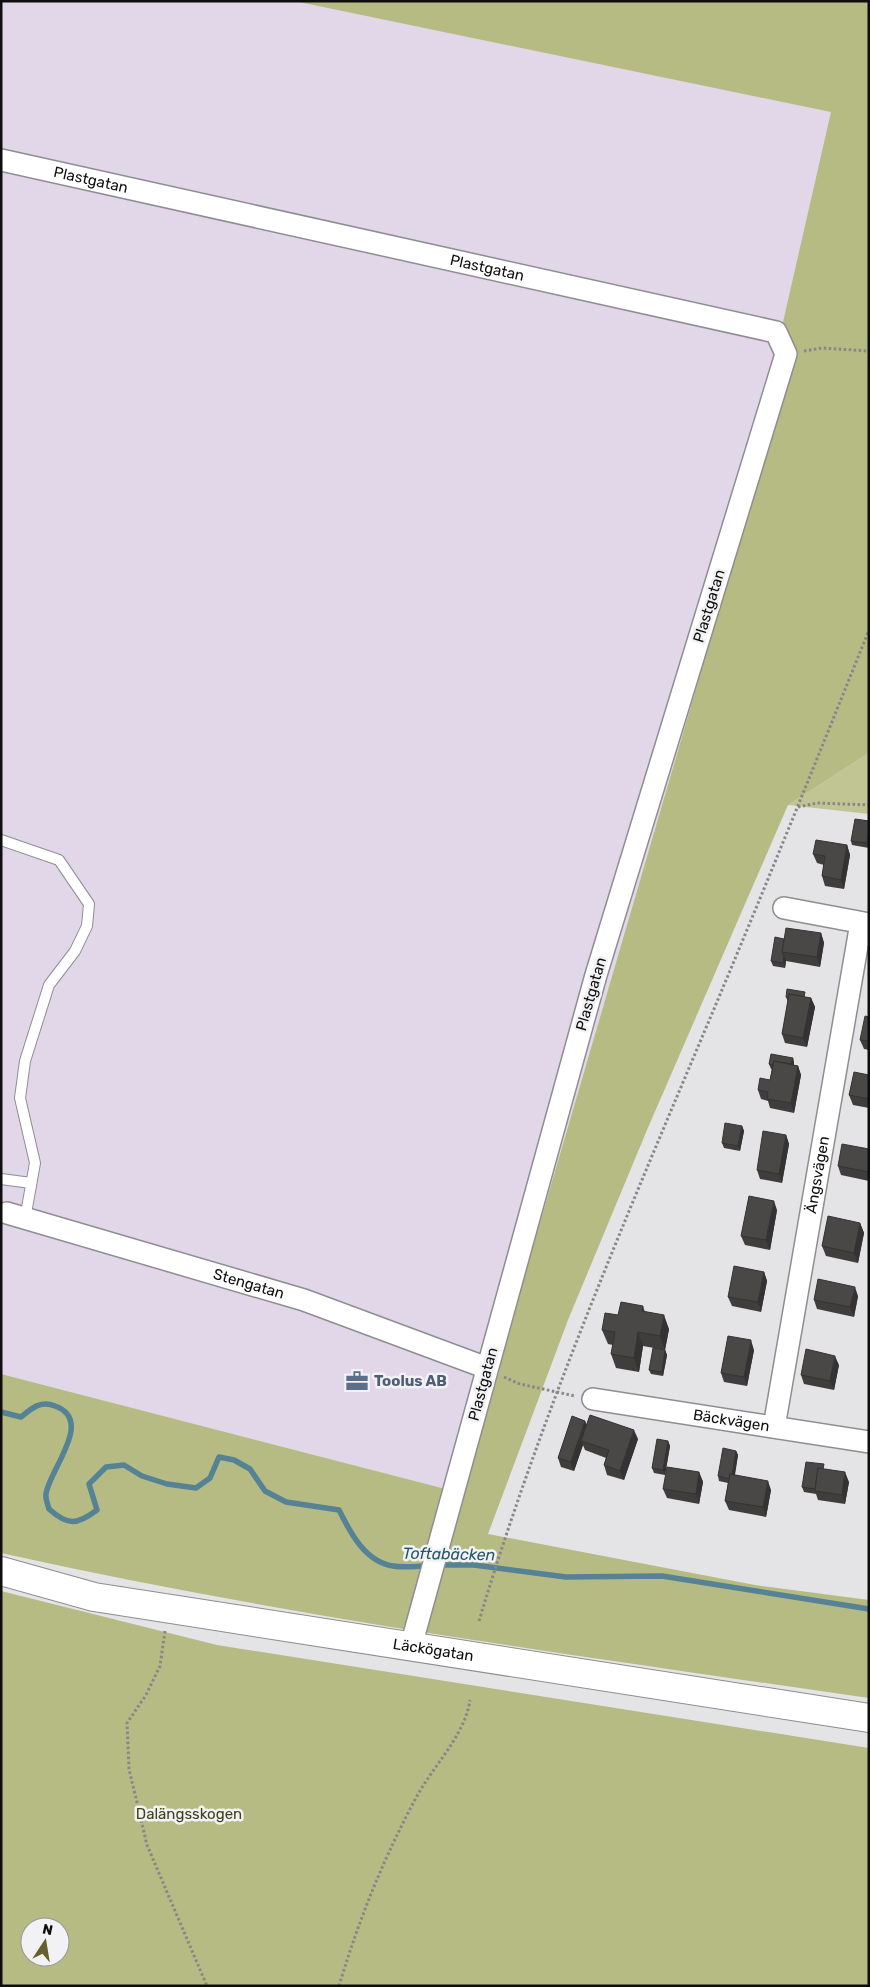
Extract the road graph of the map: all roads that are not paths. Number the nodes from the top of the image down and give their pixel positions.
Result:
1 (1, 160) edge
2 (1, 840) edge
3 (784, 908) dead end
4 (865, 924) edge
5 (1, 1179) edge
6 (31, 1183) junction
7 (16, 1216) joint
8 (487, 1368) junction
9 (593, 1399) road end
10 (774, 1427) junction
11 (869, 1442) edge
12 (1, 1572) edge
13 (411, 1646) junction
14 (869, 1718) edge

1 - 8 street, Plastgatan
2 - 6 lane
3 - 4 street
4 - 10 street, Ängsvägen
5 - 6 lane
6 - 7 lane
7 - 8 street, Stengatan
8 - 13 street, Plastgatan
9 - 10 street, Bäckvägen
10 - 11 street, Bäckvägen
12 - 13 main road, Läckögatan
13 - 14 main road, Läckögatan

